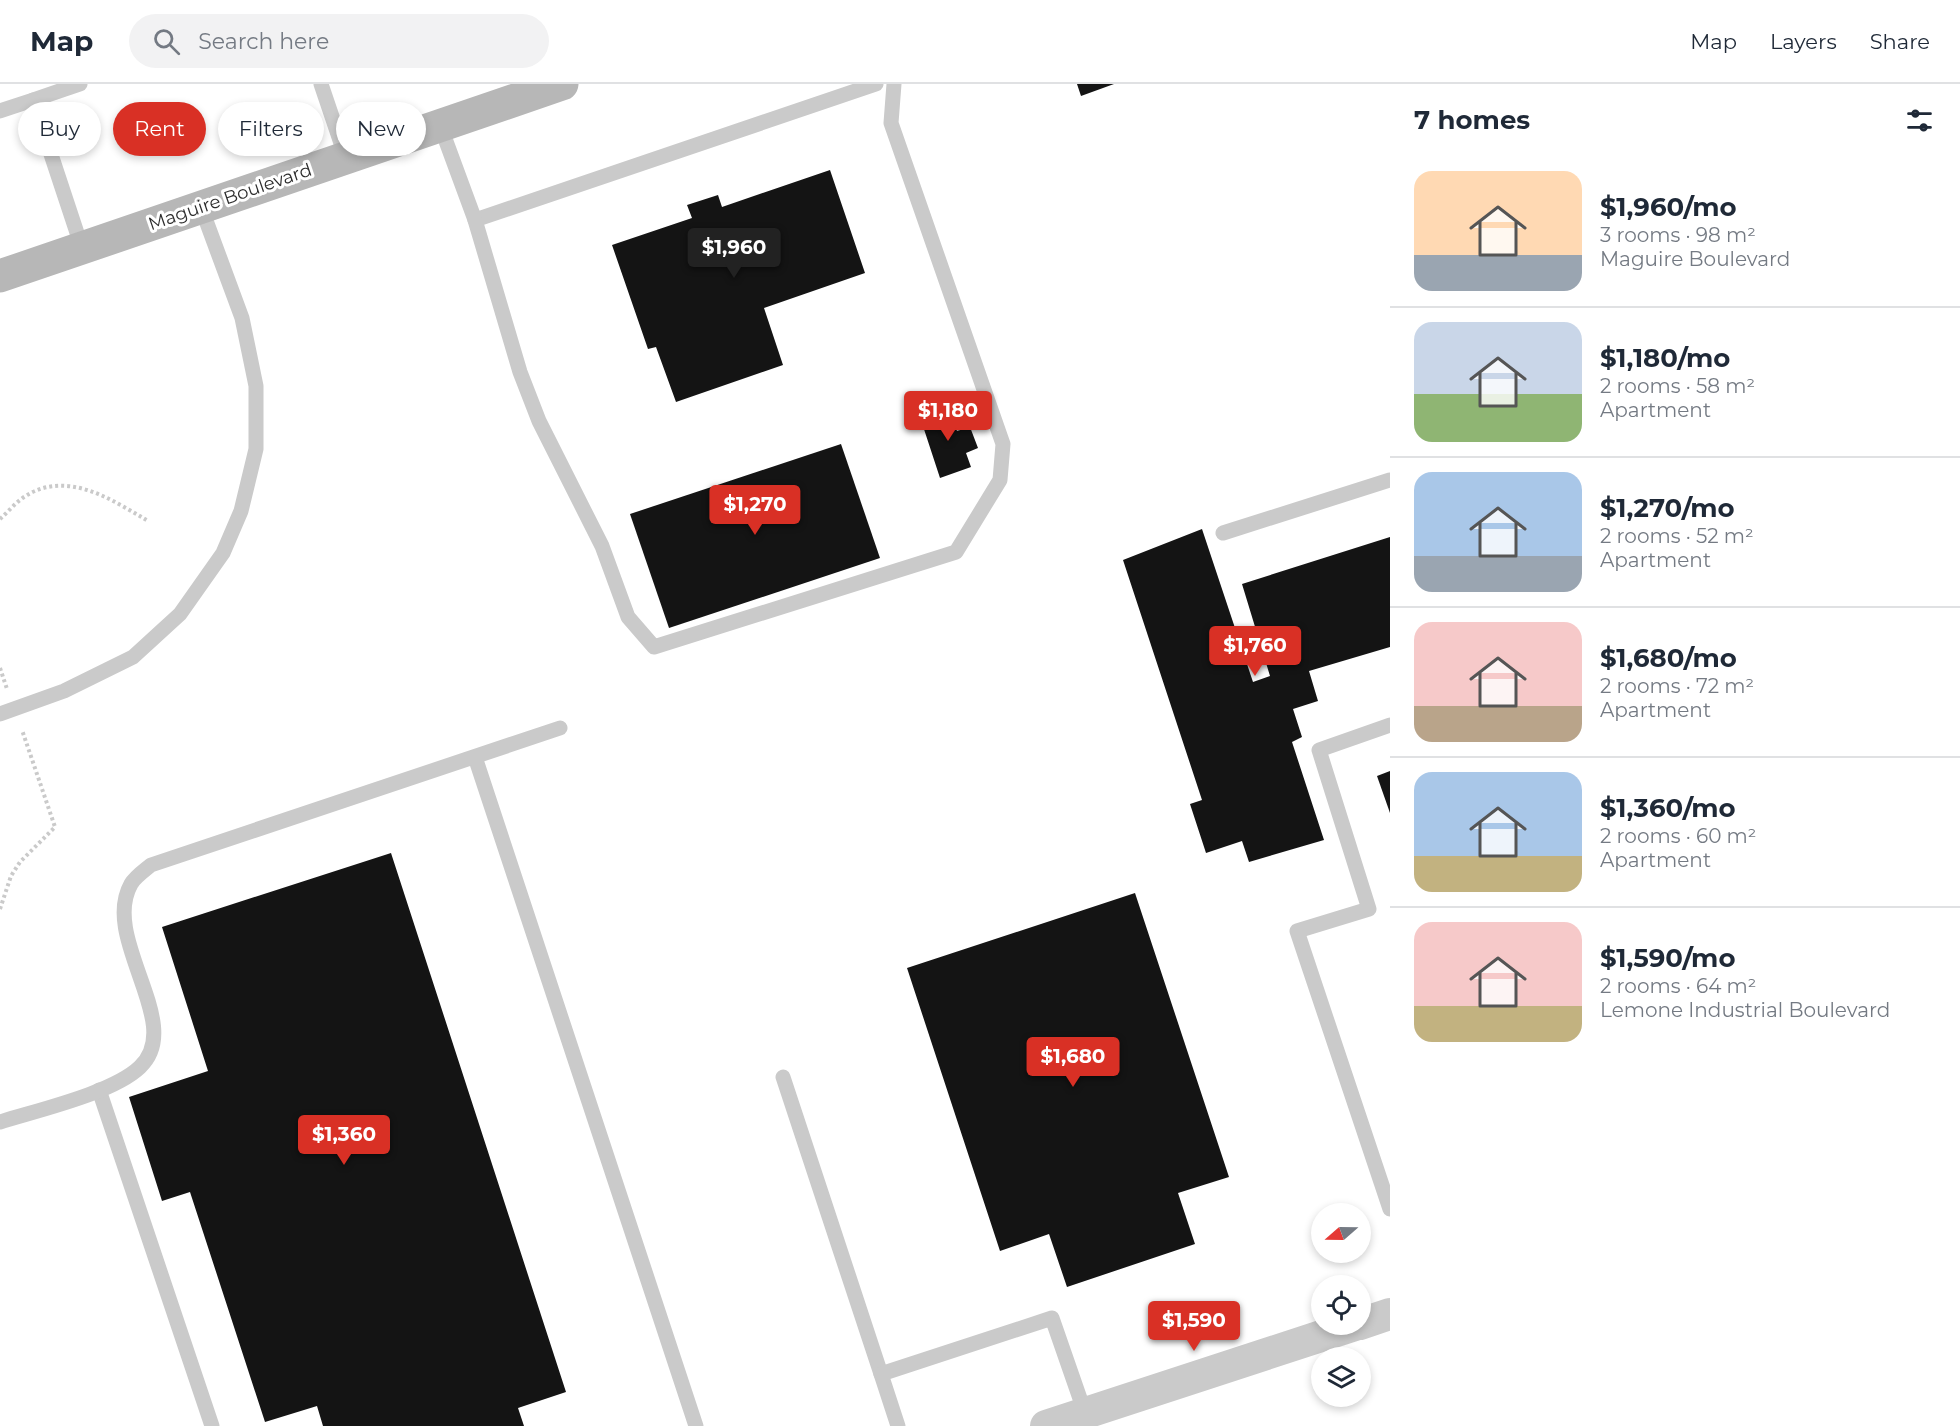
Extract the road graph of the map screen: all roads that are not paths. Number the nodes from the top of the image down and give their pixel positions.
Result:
1 (80, 84) edge
2 (321, 84) edge
3 (562, 84) edge
4 (876, 84) edge
5 (894, 84) edge
6 (33, 100) junction
7 (0, 111) edge
8 (441, 125) junction
9 (346, 158) junction
10 (201, 207) junction
11 (476, 220) junction
12 (82, 248) junction
13 (0, 276) edge
14 (1390, 480) edge
15 (1223, 533) dead end
16 (7, 711) edge
17 (1390, 725) edge
18 (560, 728) dead end
19 (475, 757) junction
20 (783, 1077) dead end
21 (99, 1090) junction
22 (0, 1122) edge
23 (1390, 1209) edge
24 (1390, 1314) edge
25 (1371, 1320) edge
26 (1325, 1335) edge
27 (881, 1374) junction
28 (1085, 1413) junction
29 (212, 1426) edge
30 (696, 1426) edge
31 (898, 1426) edge
32 (1046, 1426) edge

1 - 6 lane
2 - 9 lane
3 - 8 street, Maguire Boulevard
4 - 11 lane
5 - 11 lane
6 - 7 lane
6 - 12 lane
8 - 9 street, Maguire Boulevard
8 - 11 lane
9 - 10 street, Maguire Boulevard
10 - 12 street, Maguire Boulevard
10 - 16 lane
12 - 13 street, Maguire Boulevard
14 - 15 lane
17 - 23 lane
18 - 19 lane
19 - 21 lane
19 - 30 lane
20 - 27 lane
21 - 22 lane
21 - 29 lane
24 - 25 street
26 - 28 street
27 - 28 lane
27 - 31 lane
28 - 32 street

